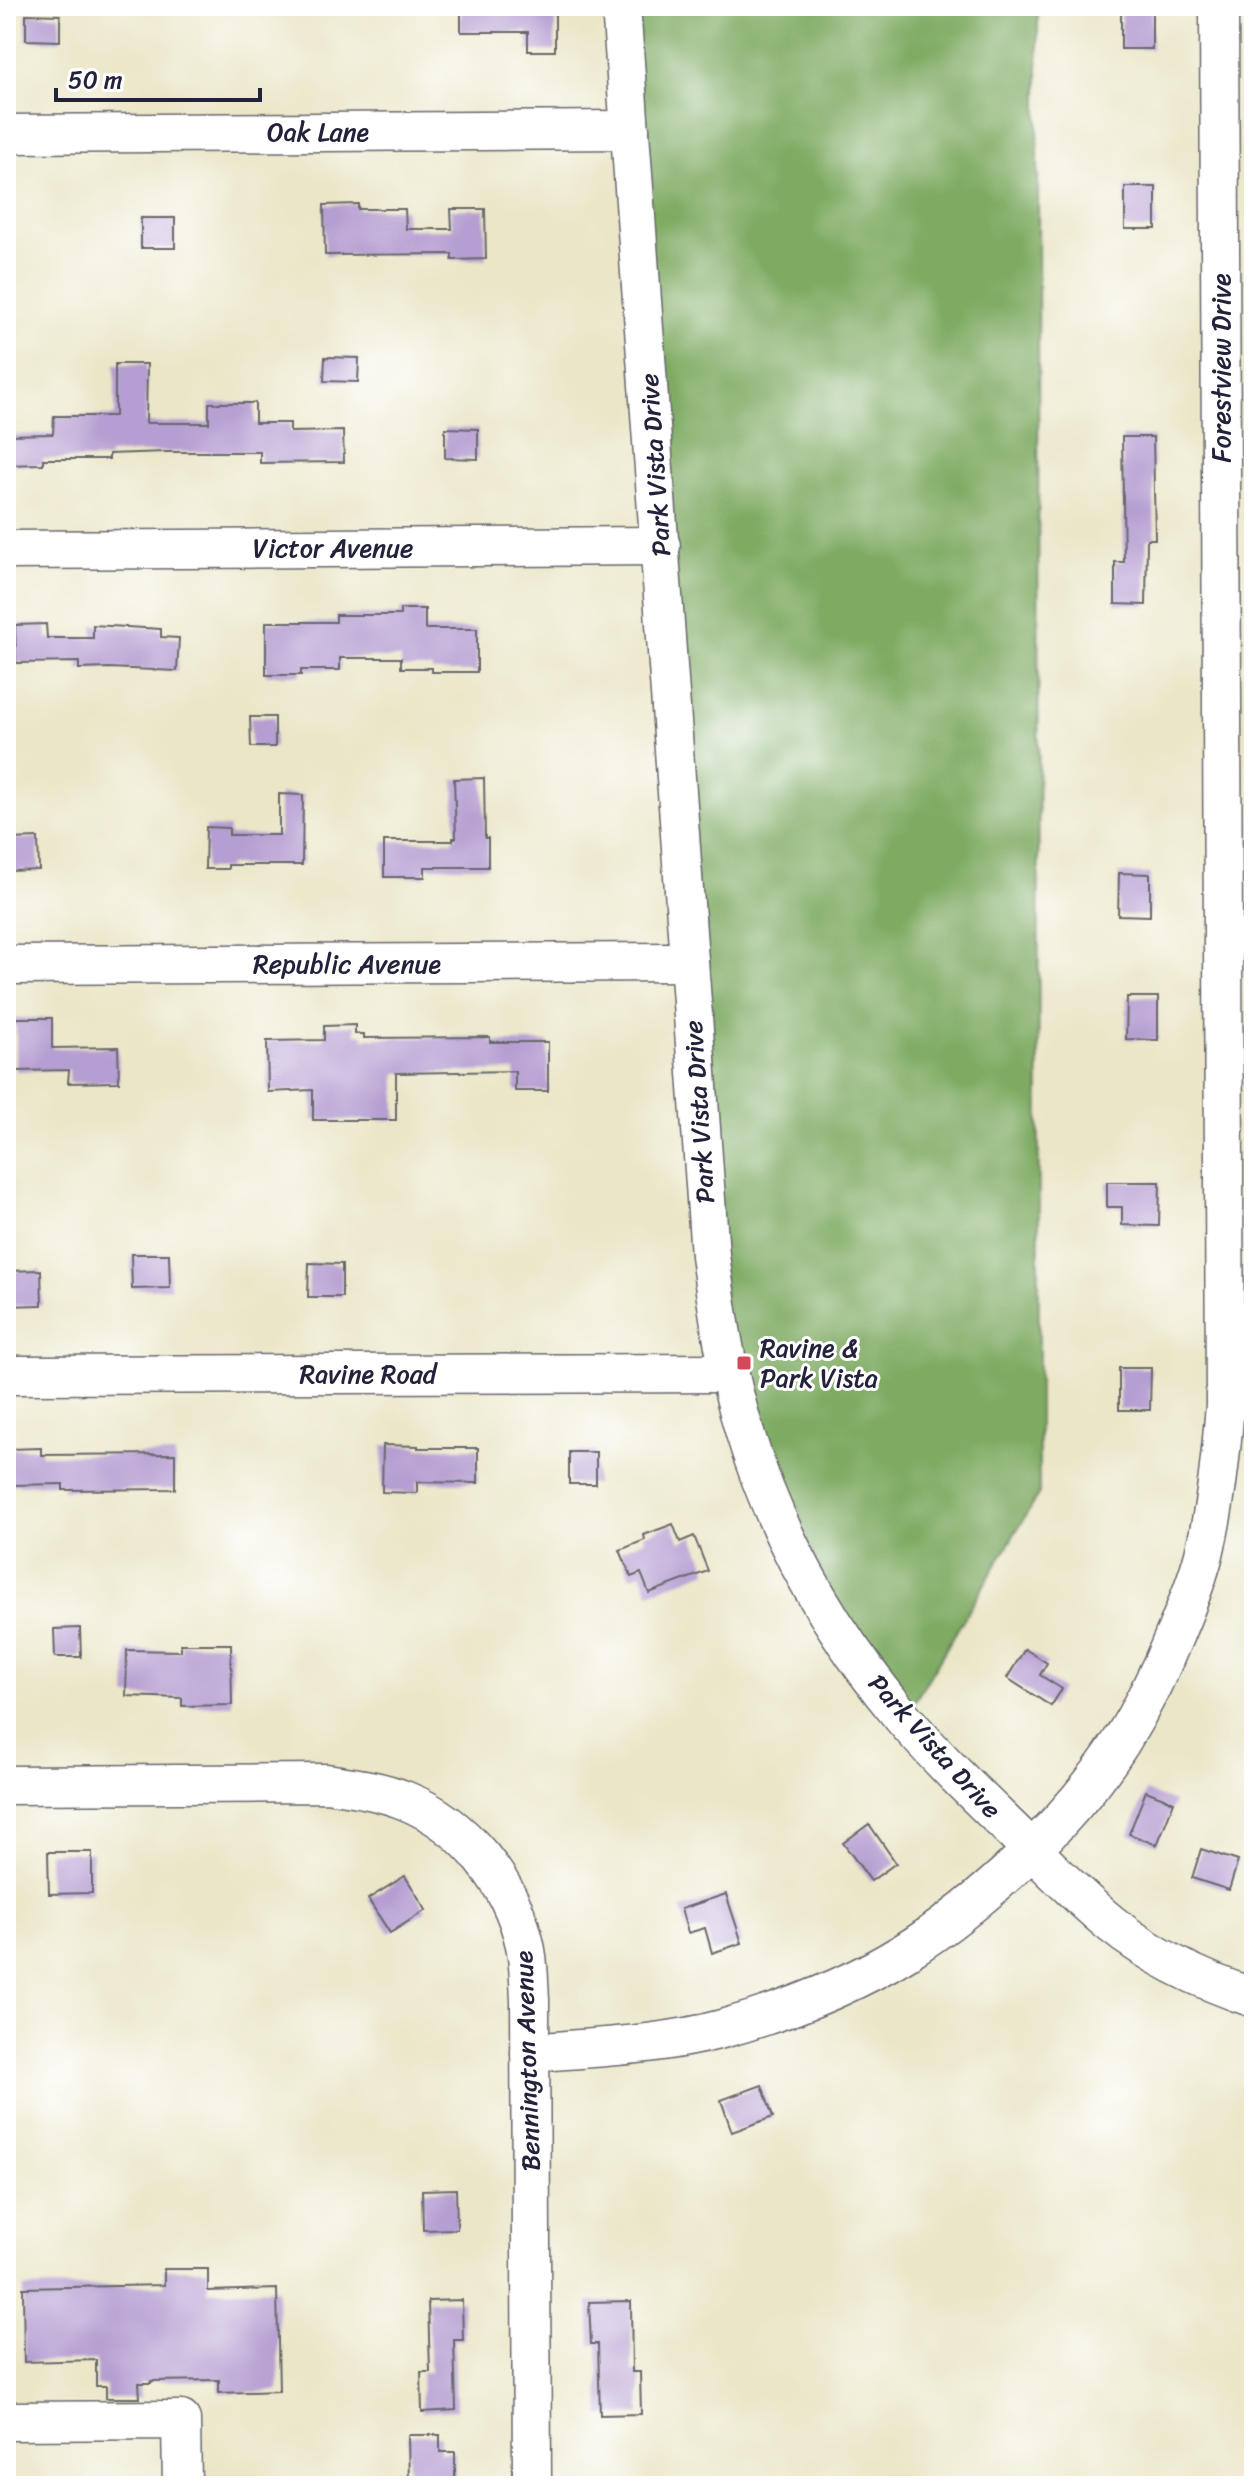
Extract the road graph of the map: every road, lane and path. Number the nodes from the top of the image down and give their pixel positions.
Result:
1 (621, 6) edge
2 (1219, 6) edge
3 (630, 130) junction
4 (6, 134) edge
5 (661, 546) junction
6 (6, 550) edge
7 (1238, 649) edge
8 (689, 962) junction
9 (6, 965) edge
10 (730, 1373) junction
11 (6, 1375) edge
12 (6, 1785) edge
13 (1031, 1849) junction
14 (1254, 1998) edge
15 (530, 2053) junction
16 (6, 2421) edge
17 (182, 2486) edge
18 (532, 2486) edge

1 - 3 street, Park Vista Drive
2 - 7 street, Forestview Drive
3 - 4 street, Oak Lane
3 - 5 street, Park Vista Drive
5 - 6 street, Victor Avenue
5 - 8 street, Park Vista Drive
7 - 13 street, Forestview Drive
8 - 9 street, Republic Avenue
8 - 10 street, Park Vista Drive
10 - 11 street, Ravine Road
10 - 13 street, Park Vista Drive
12 - 15 street, Bennington Avenue
13 - 14 street, Park Vista Drive
13 - 15 street, Forestview Drive
15 - 18 street, Bennington Avenue
16 - 17 street

